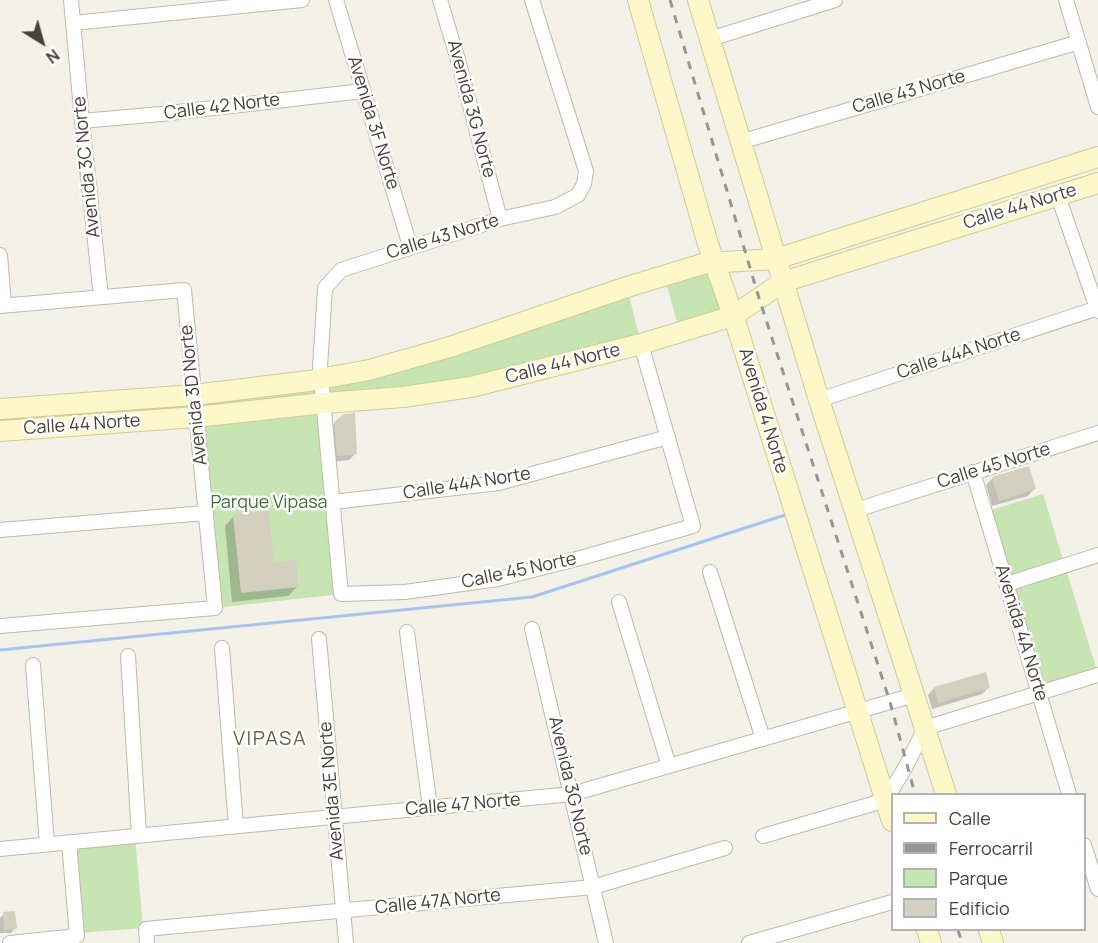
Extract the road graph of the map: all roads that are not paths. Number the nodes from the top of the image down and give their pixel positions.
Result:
1 (71, 0) edge
2 (302, 0) edge
3 (336, 0) edge
4 (440, 0) edge
5 (532, 0) edge
6 (638, 0) edge
7 (698, 0) edge
8 (835, 0) edge
9 (1066, 0) edge
10 (74, 23) junction
11 (710, 39) junction
12 (1078, 42) junction
13 (363, 91) junction
14 (1098, 107) edge
15 (82, 121) junction
16 (740, 142) junction
17 (1098, 157) edge
18 (1098, 183) edge
19 (1058, 196) junction
20 (500, 219) junction
21 (410, 246) junction
22 (0, 255) edge
23 (776, 259) junction
24 (714, 262) junction
25 (783, 282) junction
26 (101, 297) junction
27 (2, 305) edge
28 (1098, 309) edge
29 (733, 316) junction
30 (641, 344) junction
31 (321, 379) junction
32 (194, 395) junction
33 (819, 400) junction
34 (324, 403) junction
35 (0, 409) edge
36 (196, 417) junction
37 (0, 431) edge
38 (1098, 433) edge
39 (668, 437) junction
40 (974, 472) junction
41 (333, 502) junction
42 (856, 510) junction
43 (206, 513) junction
44 (0, 530) edge
45 (1098, 555) edge
46 (710, 572) dead end
47 (1007, 584) junction
48 (619, 602) dead end
49 (0, 626) edge
50 (532, 629) dead end
51 (407, 632) dead end
52 (319, 639) dead end
53 (222, 648) dead end
54 (128, 656) dead end
55 (33, 665) dead end
56 (1098, 675) edge
57 (1039, 693) junction
58 (914, 695) junction
59 (858, 711) junction
60 (925, 728) junction
61 (763, 739) junction
62 (669, 766) junction
63 (945, 793) edge
64 (1068, 793) edge
65 (572, 794) junction
66 (886, 800) junction
67 (430, 808) junction
68 (334, 817) junction
69 (891, 818) edge
70 (236, 826) junction
71 (139, 836) junction
72 (764, 836) dead end
73 (69, 842) junction
74 (47, 844) junction
75 (725, 848) dead end
76 (0, 849) edge
77 (1086, 851) edge
78 (593, 887) junction
79 (1098, 890) edge
80 (891, 902) edge
81 (343, 912) junction
82 (147, 936) edge
83 (10, 943) edge
84 (346, 943) edge
85 (606, 943) edge
86 (749, 943) edge

1 - 10 street, Avenida 3C Norte
2 - 10 street
3 - 13 street, Avenida 3F Norte
4 - 20 street, Avenida 3G Norte
5 - 20 street, Calle 43 Norte
6 - 24 main road, Avenida 4 Norte
7 - 11 main road
8 - 11 street
9 - 12 street
10 - 15 street, Avenida 3C Norte
11 - 16 main road
12 - 14 street
12 - 16 street, Calle 43 Norte
13 - 15 street, Calle 42 Norte
13 - 21 street, Avenida 3F Norte
15 - 26 street, Avenida 3C Norte
16 - 23 main road
17 - 23 main road, Calle 44 Norte
18 - 19 main road, Calle 44 Norte
19 - 25 main road, Calle 44 Norte
19 - 28 street
20 - 21 street, Calle 43 Norte
21 - 31 street, Calle 43 Norte
22 - 27 street
23 - 24 main road, Calle 44 Norte
23 - 25 main road
24 - 29 main road, Avenida 4 Norte
24 - 31 main road, Calle 44 Norte
25 - 29 main road, Calle 44 Norte
25 - 33 main road
26 - 27 street
26 - 32 street, Avenida 3D Norte
28 - 33 street, Calle 44A Norte
29 - 30 main road, Calle 44 Norte
29 - 59 main road, Avenida 4 Norte
30 - 34 main road, Calle 44 Norte
30 - 39 street
31 - 32 main road, Calle 44 Norte
31 - 34 street
32 - 35 main road, Calle 44 Norte
32 - 36 street, Avenida 3D Norte
33 - 42 main road
34 - 36 main road, Calle 44 Norte
34 - 41 street
36 - 37 main road, Calle 44 Norte
36 - 43 street, Avenida 3D Norte
38 - 40 street, Calle 45 Norte
39 - 41 street, Calle 44A Norte
39 - 41 street, Calle 45 Norte
40 - 42 street, Calle 45 Norte
40 - 47 street, Avenida 4A Norte
42 - 58 main road
43 - 44 street
43 - 49 street, Avenida 3D Norte
45 - 47 street
46 - 61 street
47 - 57 street, Avenida 4A Norte
48 - 62 street
50 - 65 street, Avenida 3G Norte
51 - 67 street
52 - 68 street, Avenida 3E Norte
53 - 70 street
54 - 71 street
55 - 74 street
56 - 57 street
57 - 60 street
57 - 64 street, Avenida 4A Norte
58 - 59 street, Calle 47 Norte
58 - 60 main road
59 - 61 street, Calle 47 Norte
59 - 66 main road, Avenida 4 Norte
60 - 63 main road
60 - 66 street
61 - 62 street, Calle 47 Norte
62 - 65 street, Calle 47 Norte
65 - 67 street, Calle 47 Norte
65 - 78 street, Avenida 3G Norte
66 - 69 main road, Avenida 4 Norte
66 - 72 street
67 - 68 street, Calle 47 Norte
68 - 70 street, Calle 47 Norte
68 - 81 street, Avenida 3E Norte
70 - 71 street, Calle 47 Norte
71 - 73 street, Calle 47 Norte
73 - 74 street, Calle 47 Norte
73 - 83 street
74 - 76 street, Calle 47 Norte
75 - 78 street, Calle 47A Norte
77 - 79 street
78 - 81 street, Calle 47A Norte
78 - 85 street, Avenida 3G Norte
80 - 86 street
81 - 82 street, Calle 47A Norte
81 - 84 street, Avenida 3E Norte

